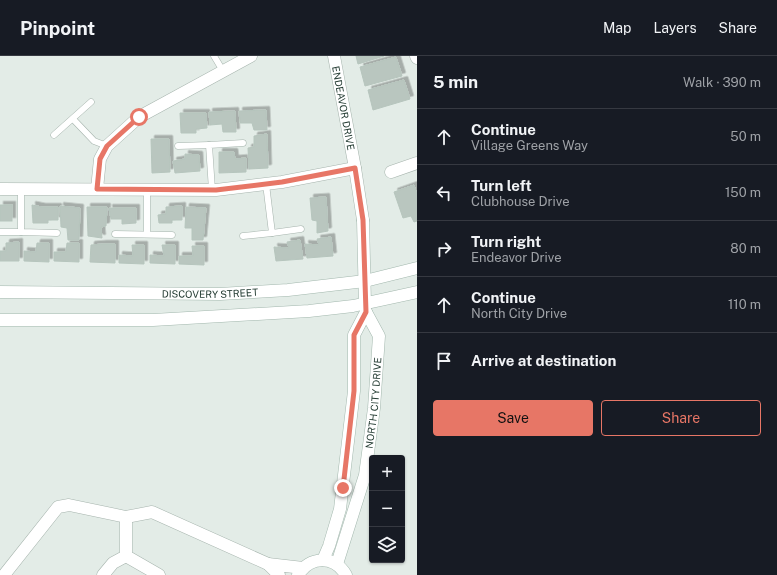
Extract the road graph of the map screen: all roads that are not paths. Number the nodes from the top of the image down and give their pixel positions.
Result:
1 (214, 56) edge
2 (251, 56) edge
3 (334, 56) edge
4 (223, 71) junction
5 (91, 102) dead end
6 (73, 119) junction
7 (54, 135) dead end
8 (243, 143) dead end
9 (210, 145) junction
10 (107, 146) junction
11 (178, 146) dead end
12 (417, 163) edge
13 (355, 168) junction
14 (391, 172) dead end
15 (266, 184) junction
16 (0, 189) edge
17 (21, 189) junction
18 (97, 189) junction
19 (147, 190) junction
20 (212, 190) junction
21 (301, 229) dead end
22 (0, 232) edge
23 (21, 232) junction
24 (57, 233) dead end
25 (272, 233) junction
26 (115, 234) dead end
27 (147, 234) junction
28 (172, 235) dead end
29 (243, 236) dead end
30 (417, 268) edge
31 (365, 281) junction
32 (0, 292) edge
33 (417, 292) edge
34 (365, 308) junction
35 (0, 320) edge
36 (126, 517) junction
37 (126, 556) junction
38 (323, 560) junction
39 (268, 564) junction
40 (337, 564) junction
41 (301, 571) edge
42 (4, 575) edge
43 (103, 575) edge
44 (159, 575) edge
45 (279, 575) edge
46 (346, 575) edge

1 - 4 lane
2 - 4 street
3 - 13 street, ENDEAVOR DRIVE
4 - 10 street
5 - 6 lane
6 - 7 lane
6 - 10 lane
8 - 9 lane
9 - 11 lane
9 - 20 lane
10 - 18 street
12 - 14 street
13 - 15 street
13 - 31 street, ENDEAVOR DRIVE
15 - 20 street
15 - 25 lane
16 - 17 street
17 - 18 street
17 - 23 lane
18 - 19 street
19 - 20 street
19 - 27 lane
21 - 25 lane
22 - 23 lane
23 - 24 lane
25 - 29 lane
26 - 27 lane
27 - 28 lane
30 - 31 street, DISCOVERY STREET
31 - 32 street, DISCOVERY STREET
31 - 34 street, ENDEAVOR DRIVE
33 - 34 street
34 - 35 street
34 - 38 street, NORTH CITY DRIVE
34 - 40 street, NORTH CITY DRIVE
36 - 37 street
36 - 39 street
36 - 42 street
37 - 43 street
37 - 44 street
38 - 40 street
38 - 41 street
39 - 41 street
39 - 45 street
40 - 46 street

